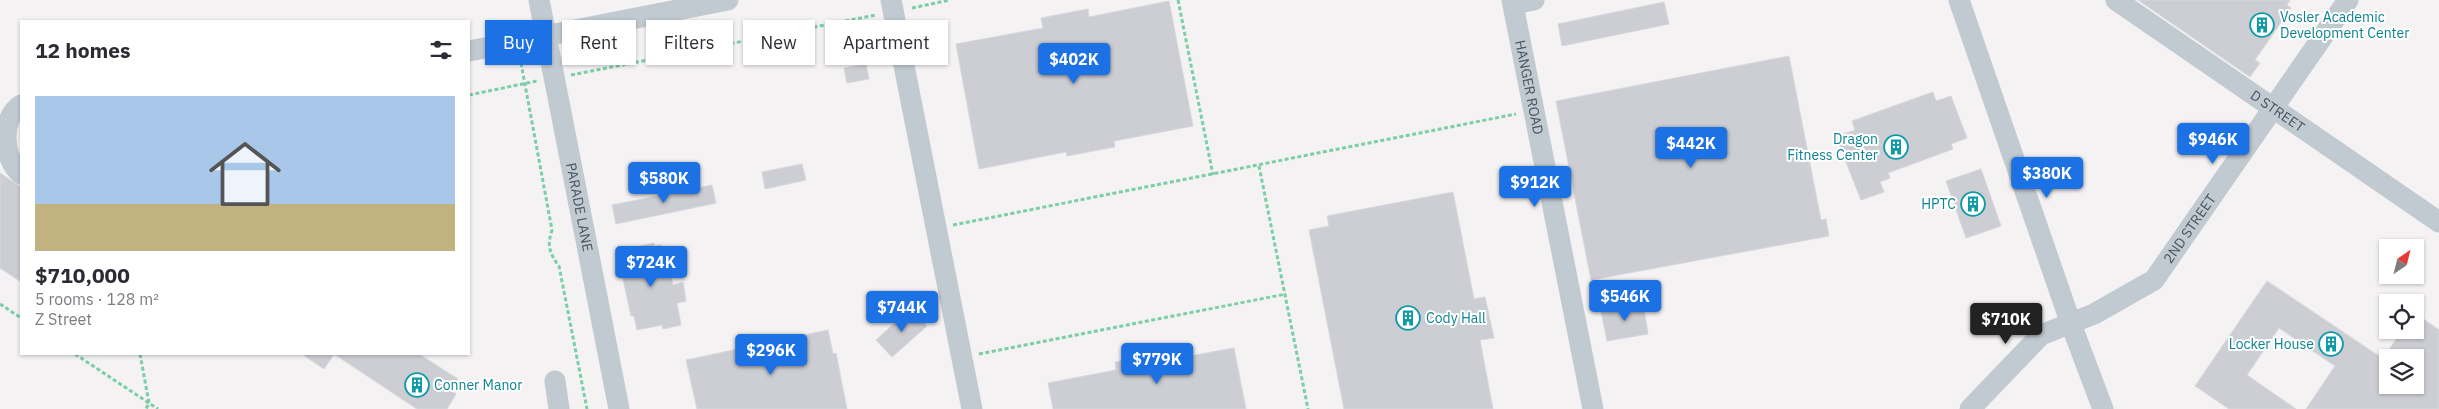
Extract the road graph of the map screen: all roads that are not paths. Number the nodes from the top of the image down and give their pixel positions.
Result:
1 (539, 0) edge
2 (728, 0) edge
3 (1534, 0) edge
4 (1959, 0) edge
5 (2116, 0) edge
6 (2348, 0) edge
7 (1512, 2) edge
8 (892, 6) edge
9 (543, 20) edge
10 (552, 35) edge
11 (485, 48) edge
12 (470, 51) edge
13 (552, 65) edge
14 (20, 106) edge
15 (2274, 109) junction
16 (20, 172) edge
17 (2439, 222) edge
18 (2071, 324) junction
19 (555, 381) dead end
20 (560, 409) edge
21 (619, 409) edge
22 (972, 409) edge
23 (1593, 409) edge
24 (1970, 409) edge
25 (2103, 409) edge

1 - 9 street, PARADE LANE
2 - 10 street
3 - 7 street
4 - 18 street
5 - 15 street, D STREET
6 - 15 street, 2ND STREET
7 - 23 street, HANGER ROAD
8 - 22 street
11 - 12 street
13 - 21 street, PARADE LANE
14 - 16 street
15 - 17 street, D STREET
15 - 18 street, 2ND STREET
18 - 24 street, 2ND STREET
18 - 25 street
19 - 20 street

